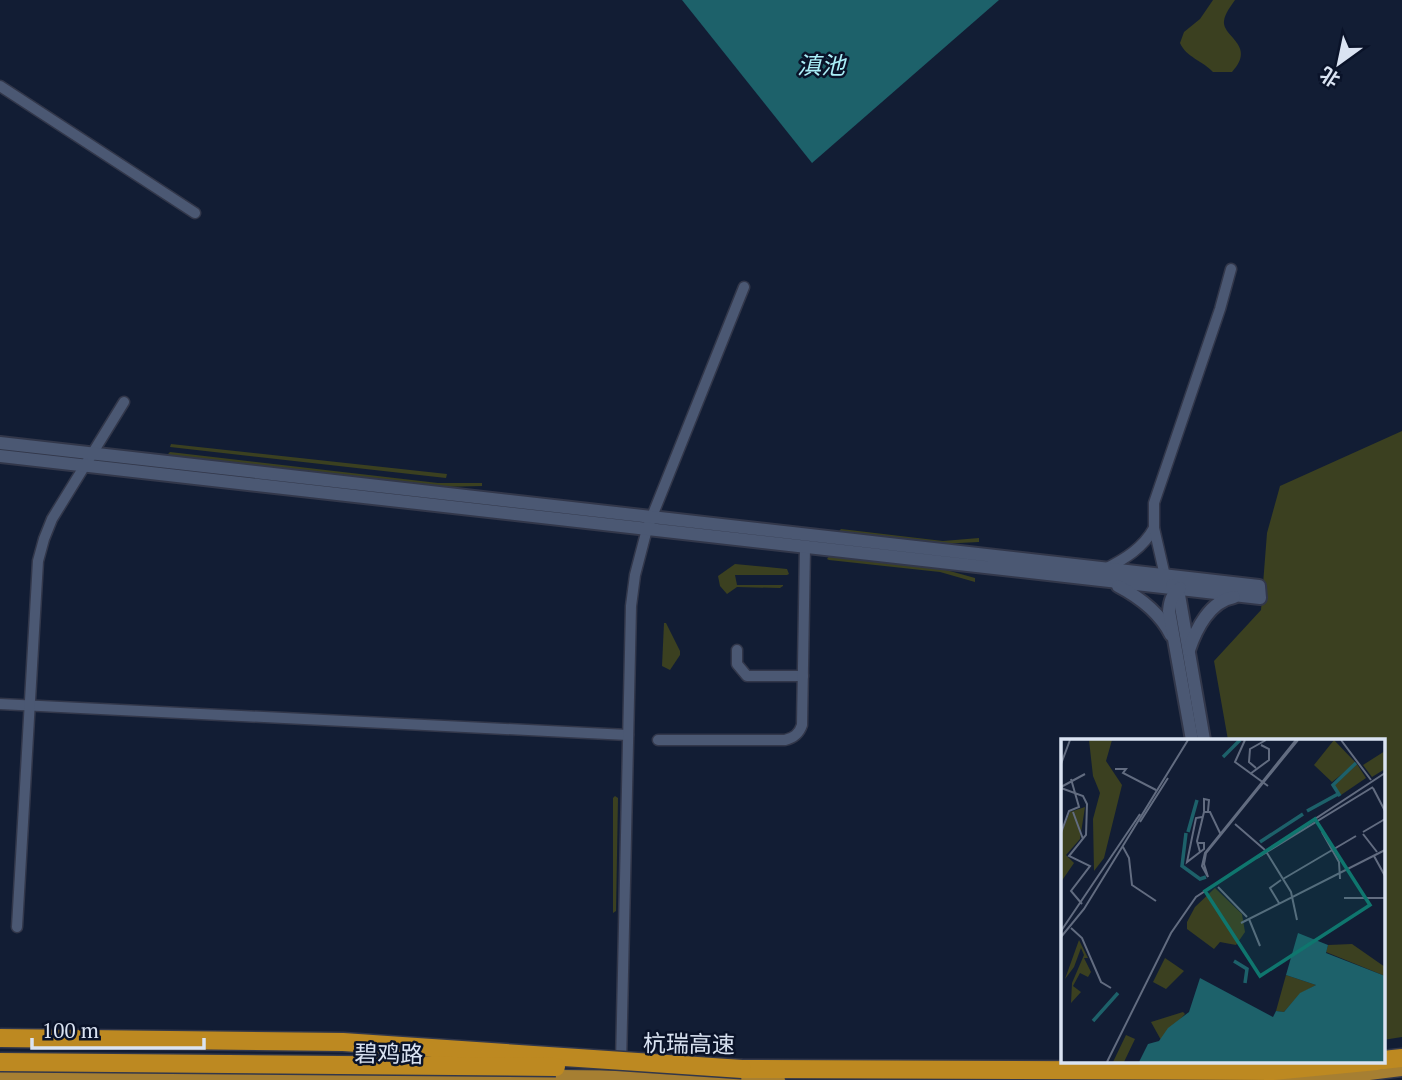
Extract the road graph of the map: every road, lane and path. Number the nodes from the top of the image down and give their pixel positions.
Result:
1 (0, 86) edge
2 (195, 213) dead end
3 (1231, 269) dead end
4 (744, 287) dead end
5 (124, 401) dead end
6 (0, 443) edge
7 (0, 456) edge
8 (88, 459) junction
9 (650, 523) junction
10 (1154, 528) junction
11 (805, 547) junction
12 (1105, 569) junction
13 (1147, 574) junction
14 (1165, 576) junction
15 (1196, 579) junction
16 (1112, 582) junction
17 (1178, 589) junction
18 (1239, 596) junction
19 (1175, 643) junction
20 (737, 650) dead end
21 (1188, 650) junction
22 (803, 676) junction
23 (0, 705) edge
24 (30, 706) junction
25 (628, 735) junction
26 (1192, 739) edge
27 (1204, 739) edge
28 (658, 740) dead end
29 (17, 927) dead end
30 (0, 1038) edge
31 (1402, 1058) edge
32 (1384, 1060) edge
33 (0, 1062) edge
34 (1367, 1062) edge
35 (1402, 1068) edge
36 (742, 1069) junction
37 (0, 1073) edge
38 (621, 1079) edge
39 (777, 1080) edge
40 (1273, 1080) edge

1 - 2 street
3 - 10 street
4 - 9 street
5 - 8 street
6 - 8 street
7 - 8 street
8 - 9 street
8 - 24 street
9 - 11 street
9 - 12 street
9 - 25 street
10 - 12 street
10 - 14 street
11 - 16 street
11 - 22 street
12 - 13 street
13 - 14 street
13 - 17 street
14 - 15 street
15 - 17 street
15 - 18 street
16 - 17 street
16 - 19 street
17 - 18 street
17 - 19 street
17 - 21 street
18 - 21 street
19 - 26 street
20 - 22 street
21 - 27 street
22 - 28 street
23 - 24 street
24 - 25 street
24 - 29 street
25 - 38 street
30 - 36 highway, bridge
31 - 32 highway
33 - 36 highway, 杭瑞高速, bridge
34 - 36 highway, 杭瑞高速
35 - 40 highway
37 - 38 highway, 碧鸡路
38 - 39 highway, 碧鸡路

